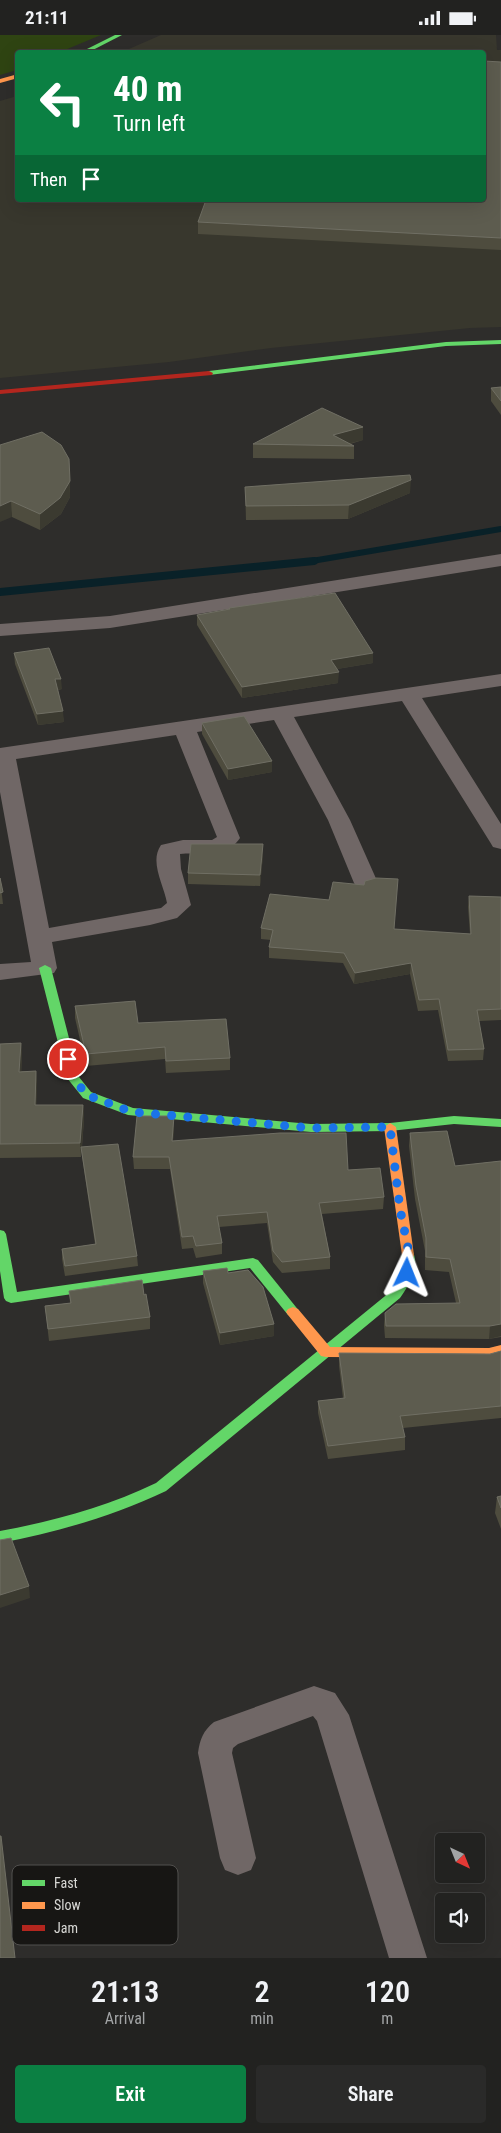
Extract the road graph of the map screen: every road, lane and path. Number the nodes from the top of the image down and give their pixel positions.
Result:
1 (119, 35) edge
2 (87, 50) edge
3 (15, 77) edge
4 (0, 81) edge
5 (501, 342) edge
6 (0, 392) edge
7 (501, 560) edge
8 (0, 631) edge
9 (501, 680) edge
10 (408, 693) junction
11 (282, 713) junction
12 (184, 727) junction
13 (2, 755) edge
14 (501, 842) edge
15 (366, 883) edge
16 (39, 937) junction
17 (45, 968) junction
18 (0, 972) edge
19 (501, 1123) edge
20 (390, 1127) junction
21 (0, 1234) edge
22 (501, 1351) edge
23 (326, 1352) junction
24 (0, 1537) edge
25 (238, 1858) dead end
26 (408, 1958) edge

1 - 2 street
3 - 4 street
5 - 6 street
7 - 8 street
9 - 10 street
10 - 11 street
10 - 14 street
11 - 12 street
11 - 15 street
12 - 13 street
12 - 16 street
13 - 16 street
16 - 17 street
17 - 18 street
17 - 20 street
19 - 20 street
20 - 23 street
21 - 23 street
22 - 23 street
23 - 24 street
25 - 26 street

